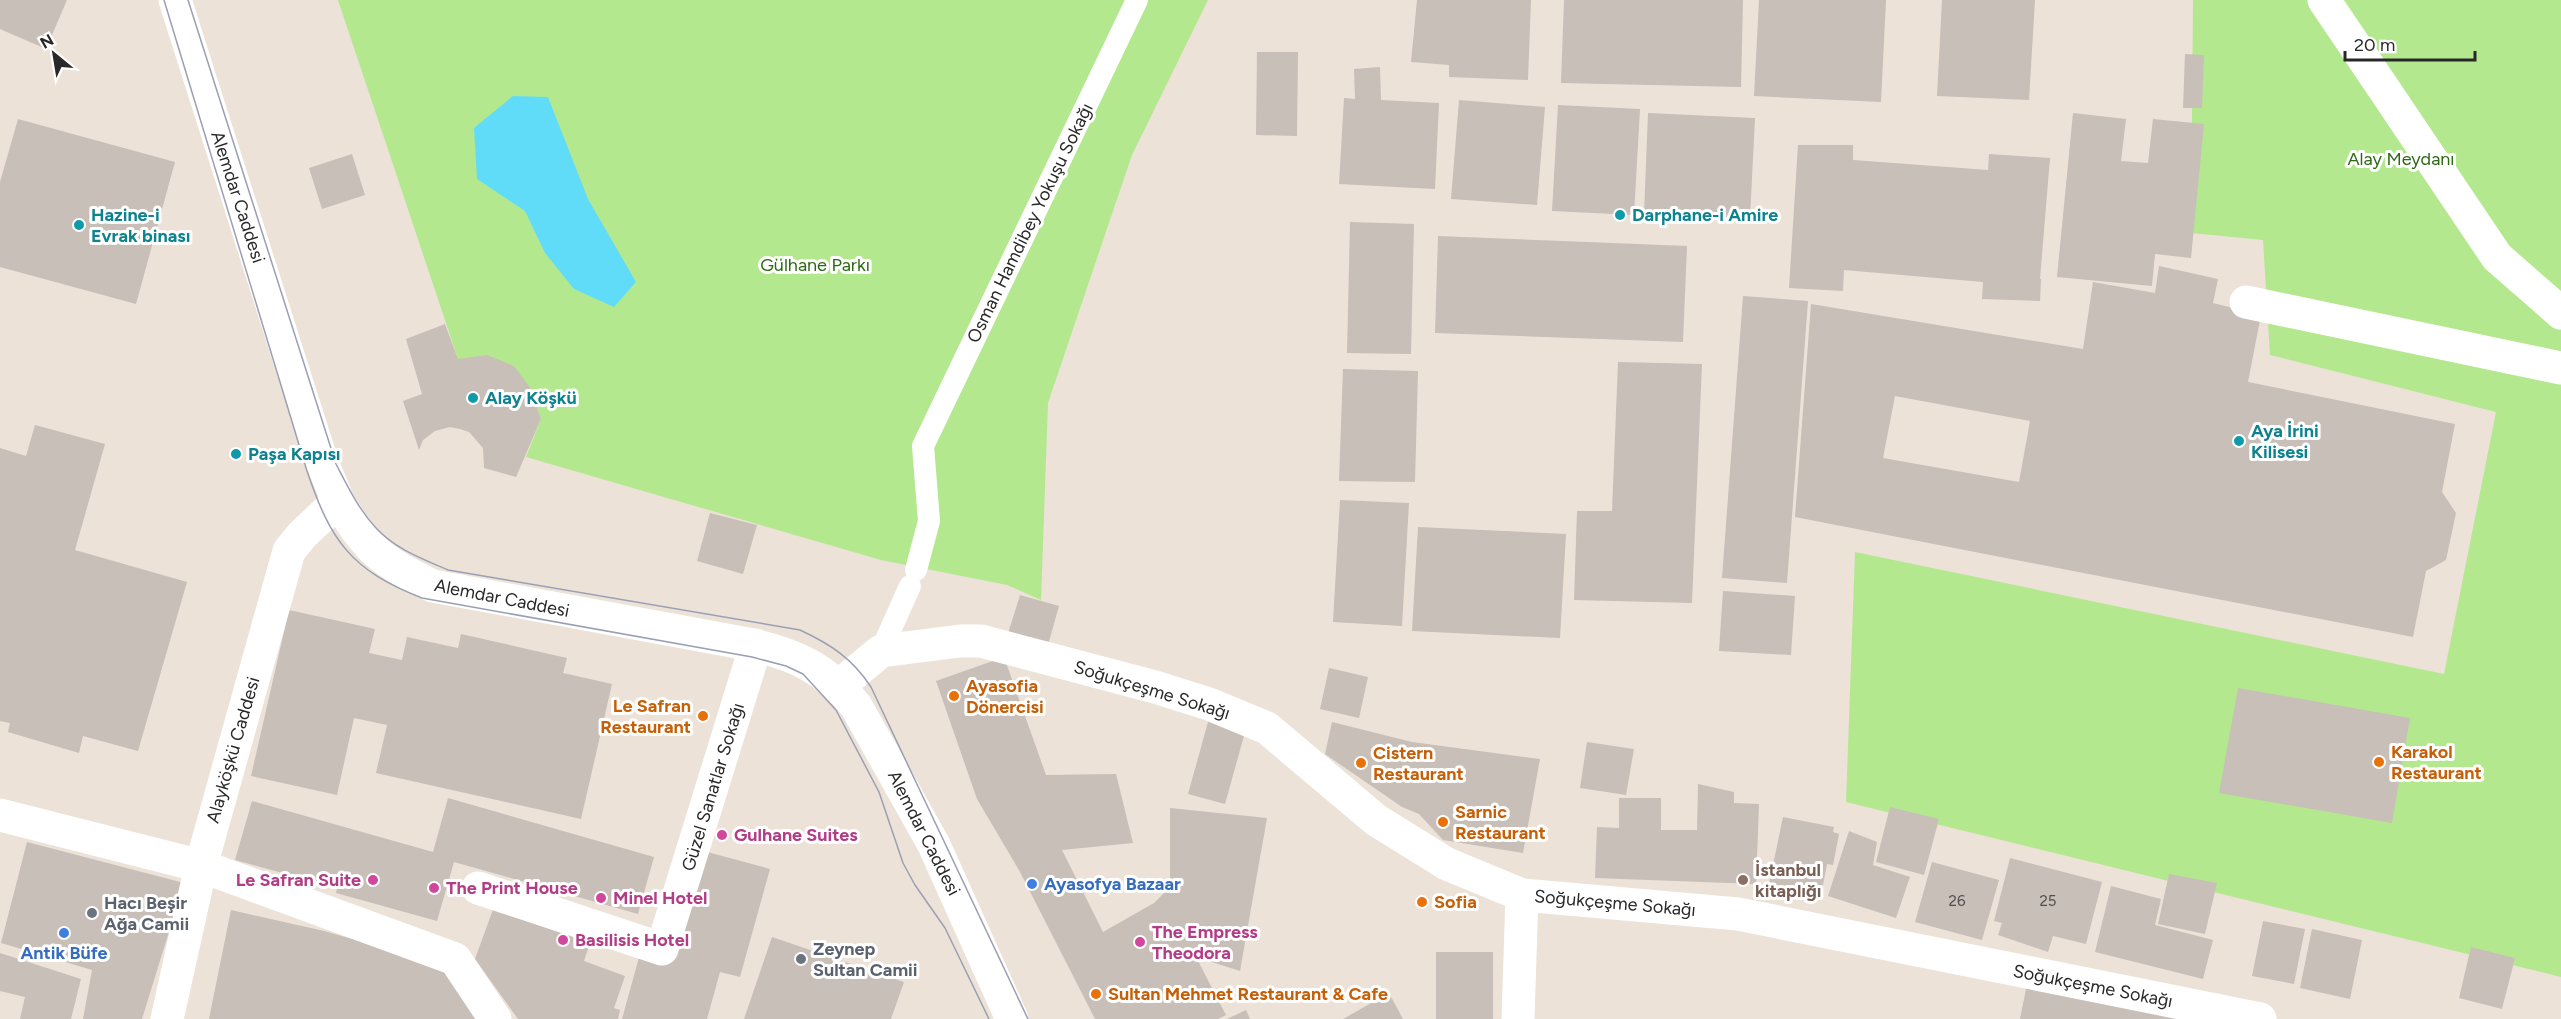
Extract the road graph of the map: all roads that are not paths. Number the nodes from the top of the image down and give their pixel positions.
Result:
1 (175, 0) edge
2 (1137, 0) edge
3 (2324, 0) edge
4 (2246, 302) dead end
5 (2561, 313) edge
6 (2561, 368) edge
7 (338, 501) junction
8 (756, 645) junction
9 (881, 651) junction
10 (840, 686) junction
11 (0, 815) edge
12 (201, 866) junction
13 (478, 888) dead end
14 (1522, 895) junction
15 (166, 1019) edge
16 (495, 1019) edge
17 (1012, 1019) edge
18 (1518, 1019) edge
19 (2260, 1019) edge

1 - 7 street, Alemdar Caddesi
2 - 9 lane, Osman Hamdibey Yokuşu Sokağı
3 - 5 street
4 - 6 street
7 - 8 street, Alemdar Caddesi
7 - 12 street, Alayköşkü Caddesi
8 - 10 street, Alemdar Caddesi
8 - 13 street, Güzel Sanatlar Sokağı
9 - 10 street
9 - 14 street, Soğukçeşme Sokağı
10 - 17 street, Alemdar Caddesi
11 - 12 street
12 - 15 street, Alayköşkü Caddesi
12 - 16 street
14 - 18 street
14 - 19 street, Soğukçeşme Sokağı

